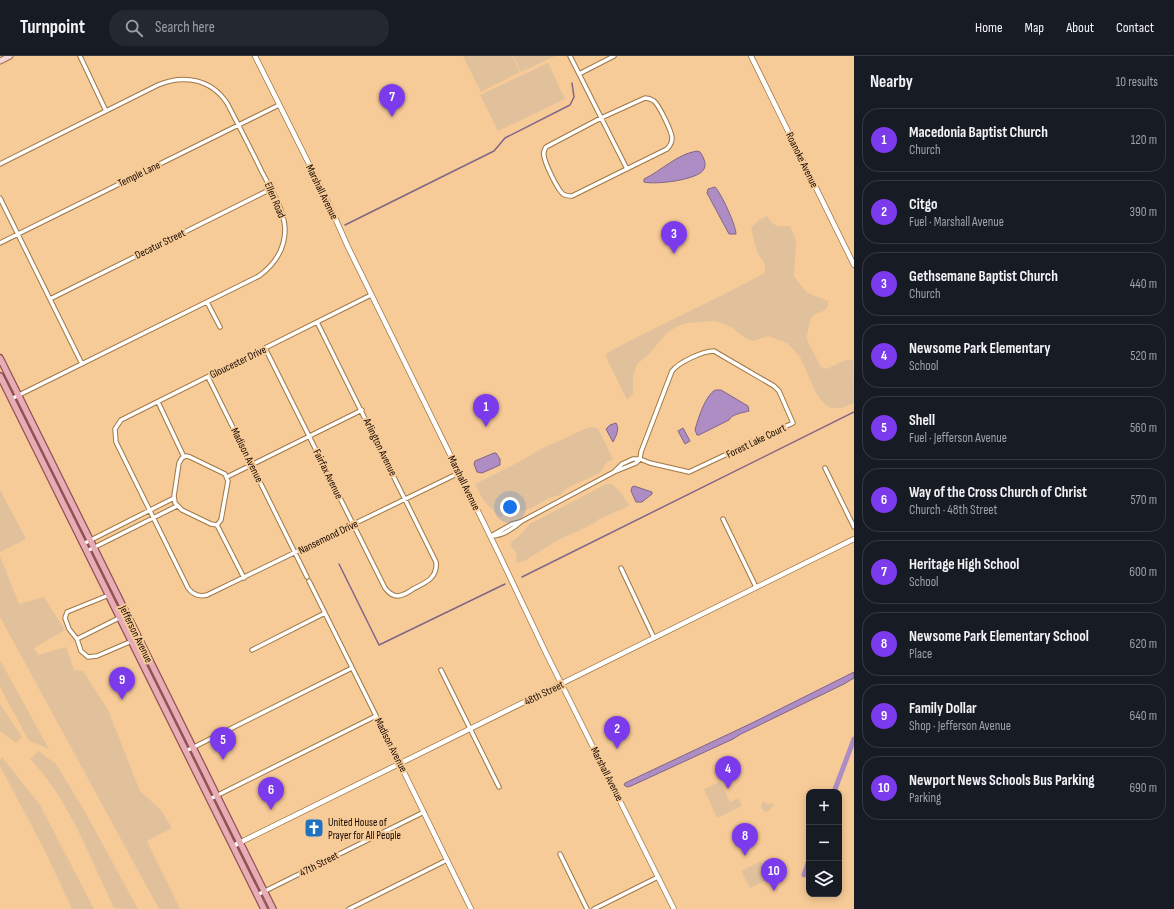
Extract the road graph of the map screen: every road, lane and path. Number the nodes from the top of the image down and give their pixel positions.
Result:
1 (10, 56) edge
2 (80, 56) edge
3 (256, 56) edge
4 (570, 56) edge
5 (614, 56) edge
6 (751, 56) edge
7 (0, 61) edge
8 (579, 74) junction
9 (279, 105) junction
10 (106, 111) junction
11 (601, 118) junction
12 (238, 125) junction
13 (0, 164) edge
14 (627, 169) junction
15 (271, 189) junction
16 (0, 198) edge
17 (18, 234) junction
18 (0, 243) edge
19 (854, 265) edge
20 (371, 295) junction
21 (50, 299) junction
22 (207, 302) junction
23 (317, 322) junction
24 (220, 326) dead end
25 (265, 348) junction
26 (1, 361) edge
27 (82, 364) junction
28 (0, 376) edge
29 (208, 377) junction
30 (18, 396) junction
31 (11, 399) junction
32 (158, 402) junction
33 (362, 410) junction
34 (310, 436) junction
35 (184, 457) junction
36 (640, 459) junction
37 (252, 465) junction
38 (825, 468) dead end
39 (459, 473) junction
40 (227, 477) junction
41 (174, 498) junction
42 (405, 499) junction
43 (177, 506) junction
44 (149, 511) junction
45 (153, 518) junction
46 (723, 519) dead end
47 (353, 524) junction
48 (217, 525) junction
49 (854, 527) edge
50 (490, 536) junction
51 (854, 539) edge
52 (90, 540) junction
53 (83, 544) junction
54 (93, 547) junction
55 (87, 551) junction
56 (295, 553) junction
57 (621, 568) dead end
58 (244, 578) junction
59 (756, 587) junction
60 (108, 595) junction
61 (396, 596) joint
62 (325, 613) junction
63 (127, 614) junction
64 (120, 618) junction
65 (654, 638) junction
66 (77, 639) junction
67 (132, 641) junction
68 (252, 650) dead end
69 (352, 668) junction
70 (441, 670) dead end
71 (562, 684) junction
72 (376, 716) junction
73 (470, 730) junction
74 (193, 747) junction
75 (186, 751) junction
76 (400, 764) junction
77 (499, 787) dead end
78 (217, 796) junction
79 (210, 799) junction
80 (424, 812) junction
81 (240, 843) junction
82 (233, 846) junction
83 (560, 854) dead end
84 (447, 860) junction
85 (658, 876) junction
86 (264, 891) junction
87 (257, 894) junction
88 (264, 909) edge
89 (273, 909) edge
90 (349, 909) edge
91 (471, 909) edge
92 (587, 909) edge
93 (594, 909) edge
94 (674, 909) edge

1 - 7 main road
2 - 10 street
3 - 9 street, Marshall Avenue
4 - 8 street
5 - 8 street
6 - 19 street, Roanoke Avenue
8 - 11 street
9 - 12 street, Temple Lane
9 - 20 street, Marshall Avenue
10 - 12 street, Ellen Road
10 - 13 street, Ellen Road
11 - 14 street
11 - 14 street
11 - 14 street
12 - 15 street, Ellen Road
12 - 17 street, Temple Lane
15 - 21 street, Decatur Street
15 - 22 street, Ellen Road
16 - 17 street
17 - 18 street, Temple Lane
17 - 21 street
20 - 23 street, Gloucester Drive
20 - 39 street, Marshall Avenue
21 - 27 street
22 - 24 street
22 - 27 street, Ellen Road
23 - 25 street, Gloucester Drive
23 - 33 street, Arlington Avenue
25 - 29 street, Gloucester Drive
25 - 34 street, Fairfax Avenue
26 - 30 main road, Jefferson Avenue
27 - 30 street, Ellen Road
28 - 31 main road, Jefferson Avenue
29 - 32 street, Gloucester Drive
29 - 37 street, Madison Avenue
30 - 31 street, Ellen Road
30 - 52 main road, Jefferson Avenue
31 - 53 main road, Jefferson Avenue
32 - 35 street
32 - 44 street, Gloucester Drive
33 - 34 street
33 - 42 street, Arlington Avenue
34 - 37 street
34 - 47 street, Fairfax Avenue
35 - 40 street
35 - 41 street
36 - 36 street, Forest Lake Court
36 - 50 street
37 - 40 street
37 - 56 street, Madison Avenue
38 - 49 street
39 - 42 street, Nansemond Drive
39 - 50 street, Marshall Avenue
40 - 48 street
41 - 43 street
41 - 44 street
42 - 47 street, Nansemond Drive
42 - 61 street, Arlington Avenue
43 - 45 street
43 - 48 street
44 - 45 street
44 - 52 street
45 - 54 street
45 - 58 street, Nansemond Drive
46 - 59 street
47 - 56 street, Nansemond Drive
47 - 61 street, Fairfax Avenue
48 - 58 street
50 - 71 street, Marshall Avenue
51 - 59 street, 48th Street
52 - 53 street
52 - 54 main road, Jefferson Avenue
53 - 55 main road, Jefferson Avenue
54 - 55 street
54 - 63 main road, Jefferson Avenue
55 - 60 main road, Jefferson Avenue
56 - 58 street, Nansemond Drive
56 - 62 street, Madison Avenue
57 - 65 street
59 - 65 street, 48th Street
60 - 64 main road, Jefferson Avenue
60 - 66 street
62 - 68 street
62 - 69 street, Madison Avenue
63 - 64 street
63 - 74 main road, Jefferson Avenue
64 - 66 street
64 - 67 main road, Jefferson Avenue
65 - 71 street, 48th Street
66 - 67 street
67 - 75 main road, Jefferson Avenue
69 - 72 street, Madison Avenue
69 - 74 street
70 - 73 street
71 - 73 street, 48th Street
71 - 85 street, Marshall Avenue
72 - 76 street, Madison Avenue
72 - 78 street
73 - 76 street, 48th Street
73 - 77 street
74 - 75 street
74 - 78 main road, Jefferson Avenue
75 - 79 main road, Jefferson Avenue
76 - 80 street, Madison Avenue
76 - 81 street, 48th Street
78 - 79 street
78 - 81 main road, Jefferson Avenue
79 - 82 main road, Jefferson Avenue
80 - 84 street, Madison Avenue
80 - 86 street, 47th Street
81 - 82 street, 48th Street
81 - 86 main road, Jefferson Avenue
82 - 87 main road, Jefferson Avenue
83 - 92 street
84 - 90 street
84 - 91 street, Madison Avenue
85 - 93 street
85 - 94 street, Marshall Avenue
86 - 87 street, 47th Street
86 - 89 main road, Jefferson Avenue
87 - 88 main road, Jefferson Avenue

